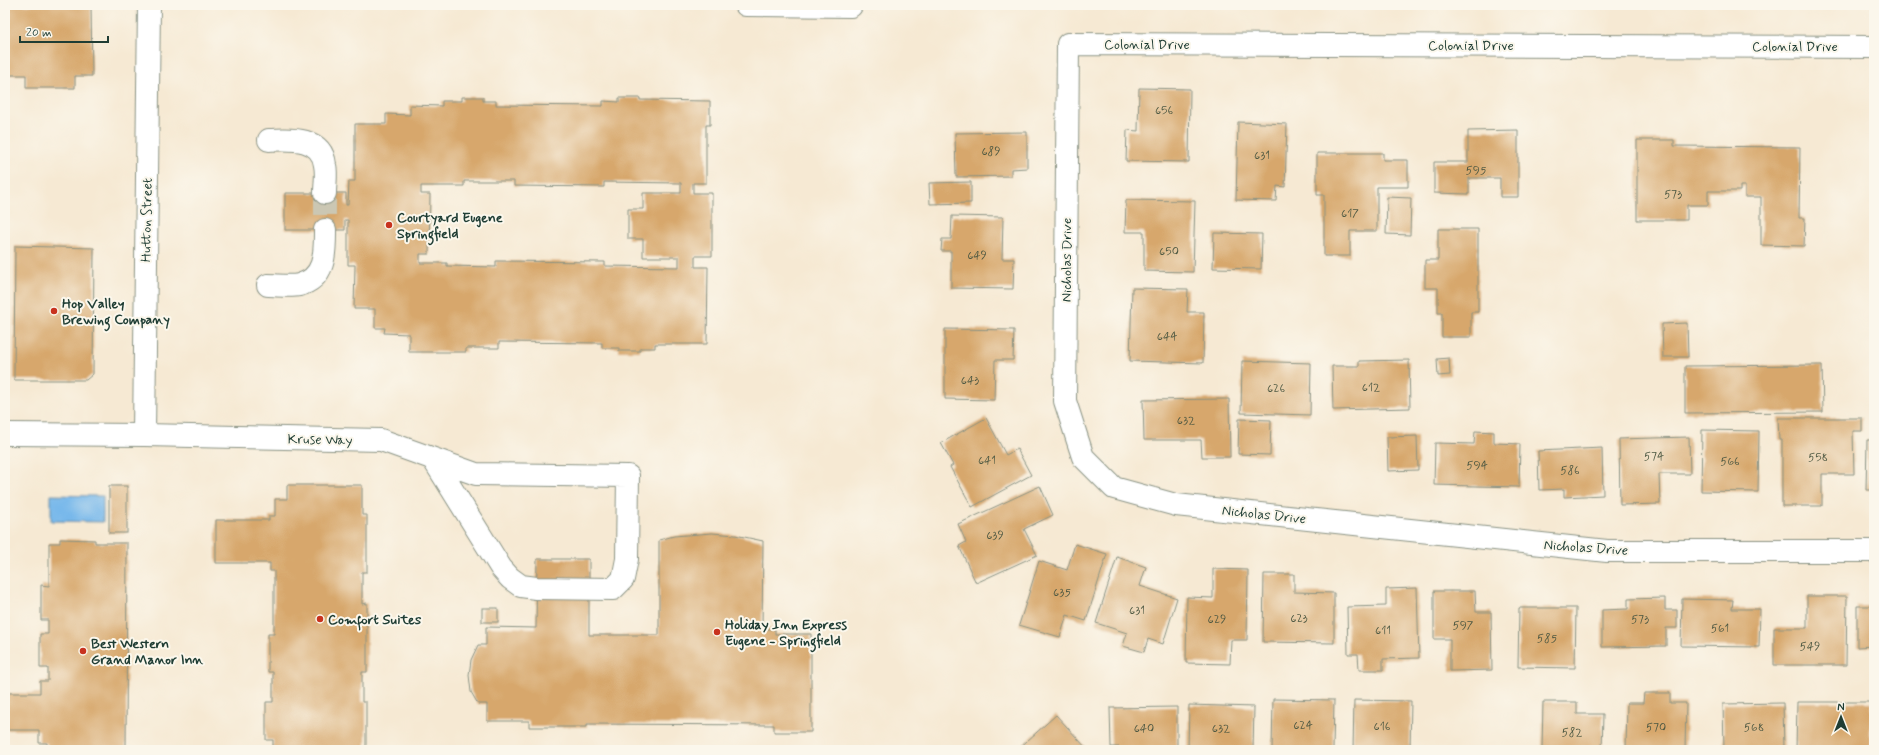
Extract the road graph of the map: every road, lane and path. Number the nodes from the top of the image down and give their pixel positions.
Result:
1 (149, 5) edge
2 (746, 5) edge
3 (850, 6) edge
4 (1068, 44) joint
5 (1874, 47) edge
6 (269, 140) dead end
7 (325, 193) tunnel mouth
8 (325, 230) tunnel mouth
9 (268, 285) dead end
10 (5, 434) edge
11 (144, 435) junction
12 (433, 458) junction
13 (1874, 551) edge

1 - 11 street, Hutton Street
2 - 3 street
4 - 5 street, Colonial Drive
4 - 13 street, Nicholas Drive
6 - 7 street
8 - 9 street
10 - 11 street, Kruse Way
11 - 12 street, Kruse Way
12 - 12 street, Kruse Way

